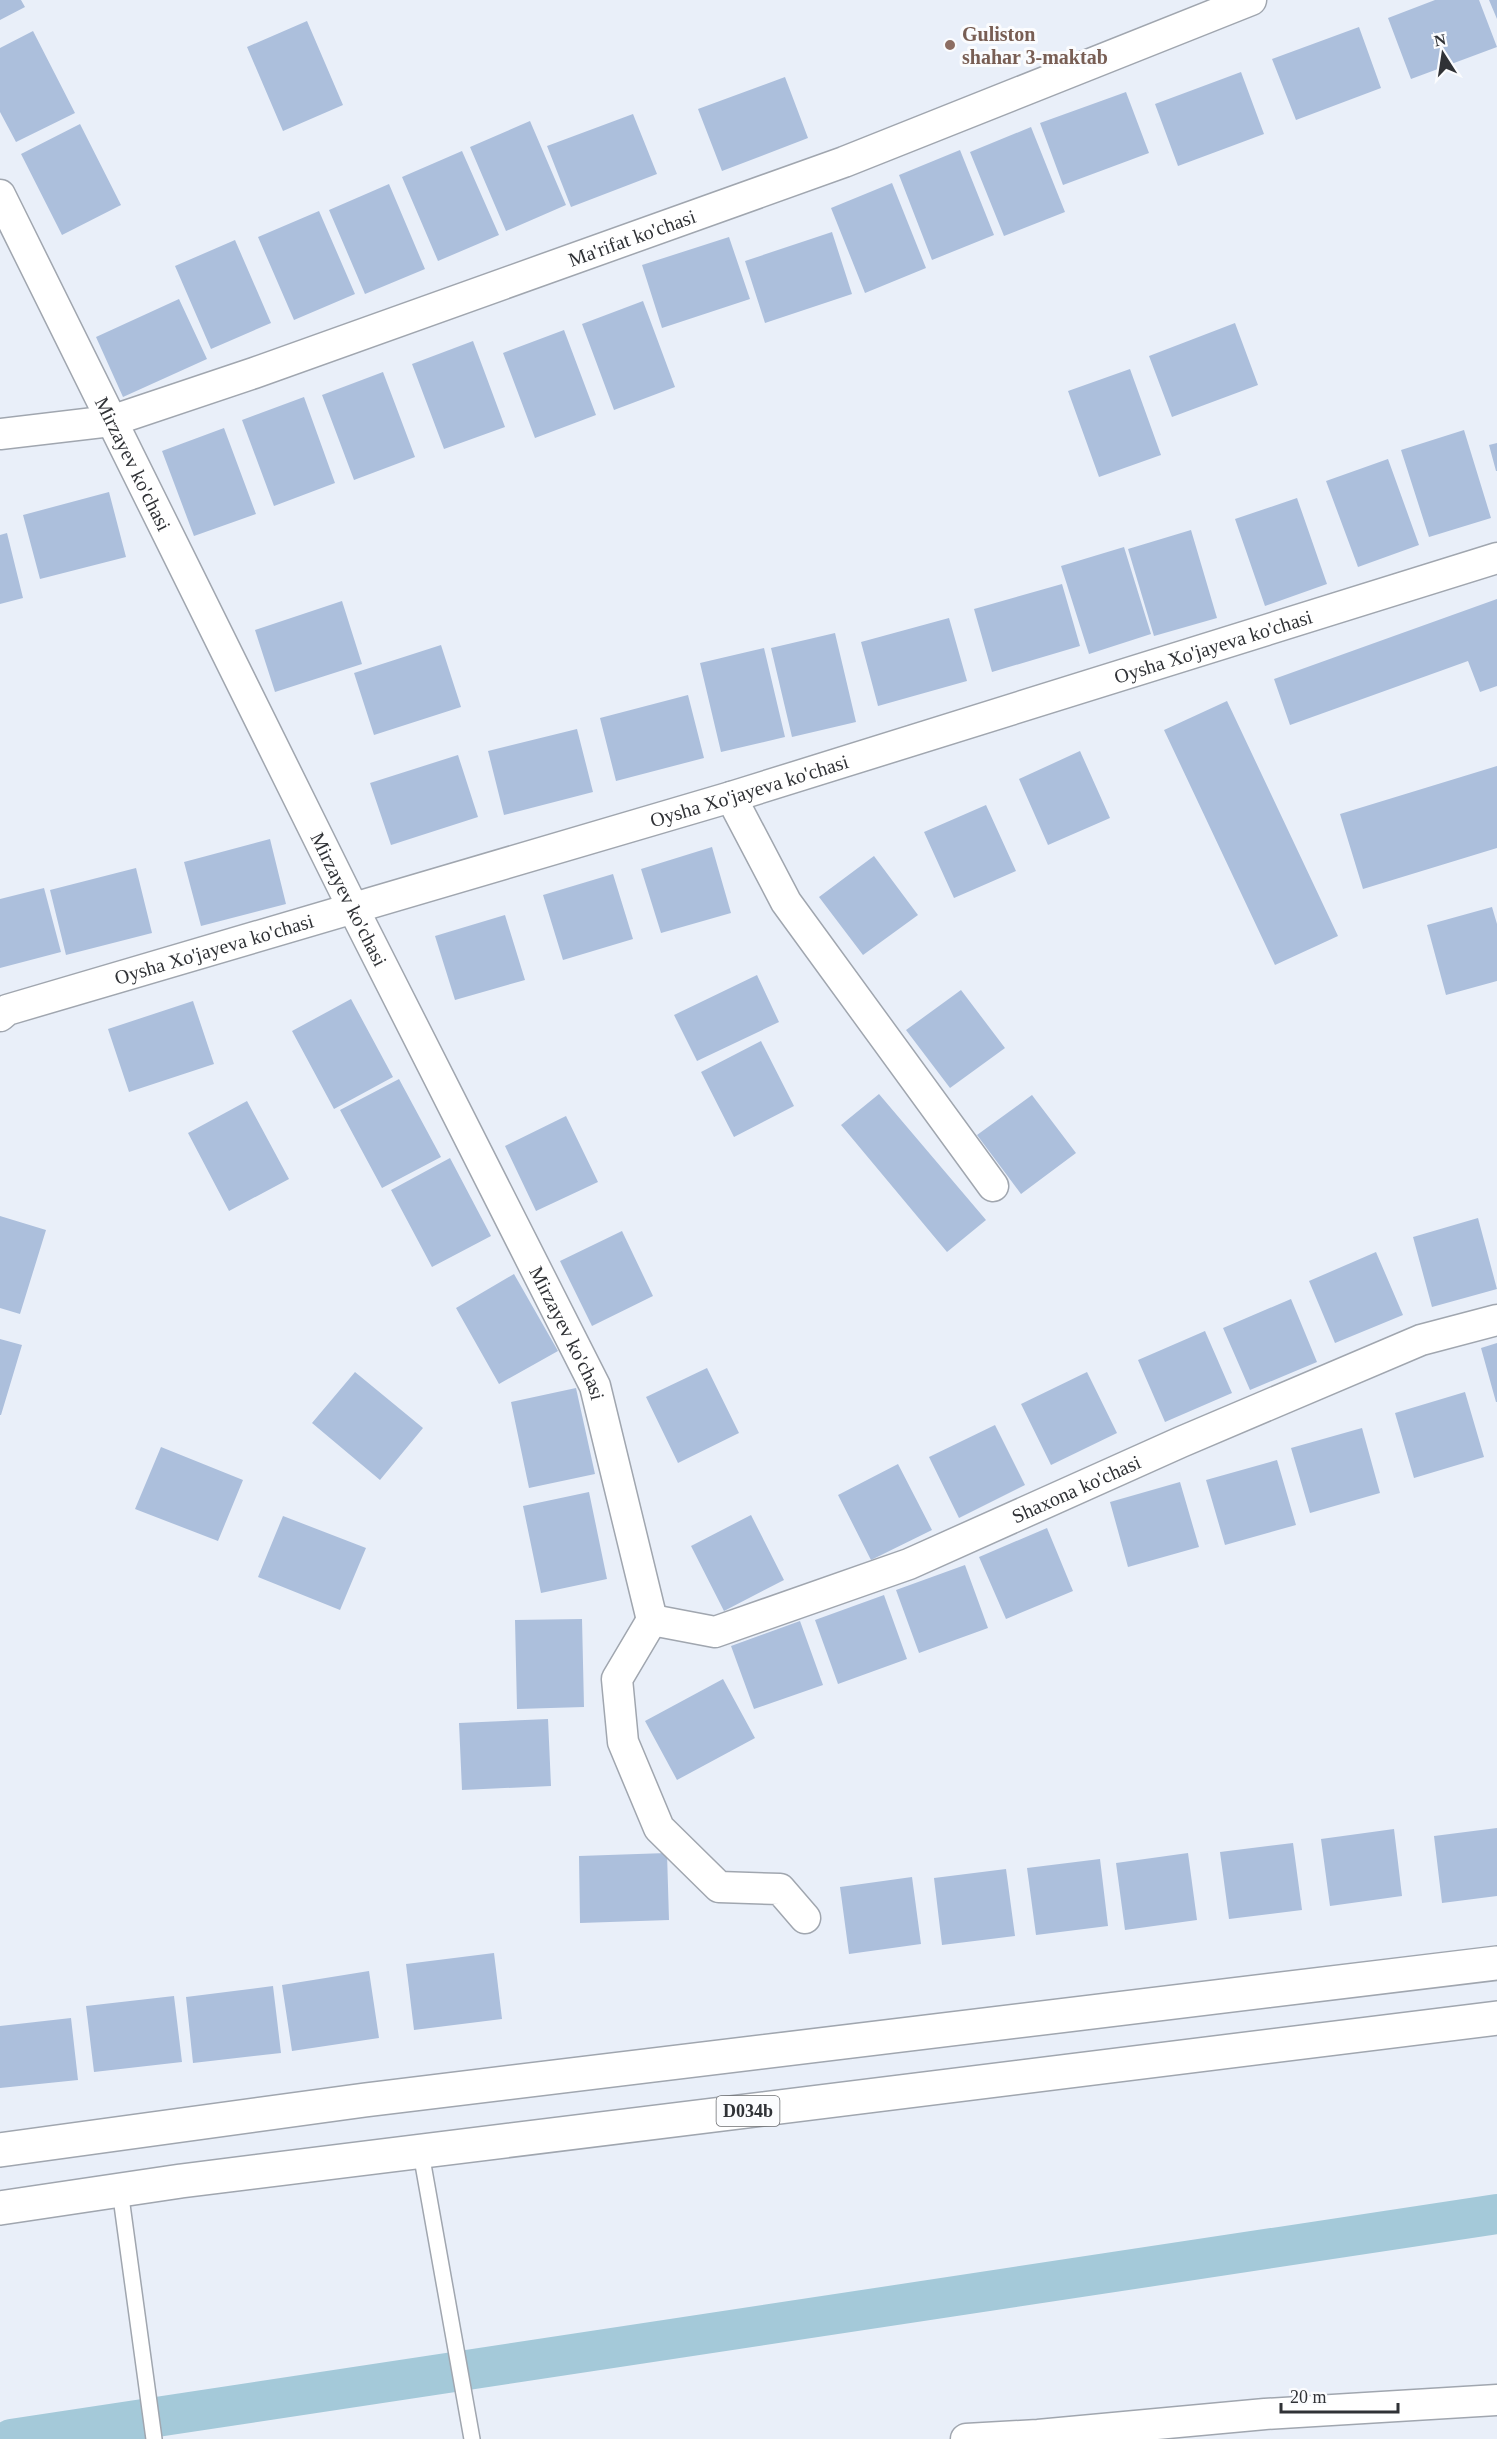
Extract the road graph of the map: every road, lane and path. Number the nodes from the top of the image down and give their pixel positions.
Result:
1 (1251, 0) edge
2 (0, 195) edge
3 (111, 420) junction
4 (0, 434) edge
5 (1497, 558) edge
6 (731, 797) junction
7 (354, 910) junction
8 (0, 1016) edge
9 (993, 1186) dead end
10 (1497, 1320) edge
11 (652, 1620) junction
12 (806, 1918) dead end
13 (1497, 1963) edge
14 (1497, 2018) edge
15 (0, 2150) edge
16 (421, 2153) junction
17 (120, 2190) junction
18 (0, 2208) edge
19 (1497, 2400) edge
20 (1267, 2427) edge
21 (153, 2434) edge
22 (472, 2439) edge
23 (966, 2439) edge

1 - 3 street, Ma'rifat ko'chasi
2 - 3 street, Mirzayev ko'chasi
3 - 4 street, Ma'rifat ko'chasi
3 - 7 street, Mirzayev ko'chasi
5 - 6 street, Oysha Xo'jayeva ko'chasi
6 - 7 street, Oysha Xo'jayeva ko'chasi
6 - 9 street
7 - 8 street, Oysha Xo'jayeva ko'chasi
7 - 11 street, Mirzayev ko'chasi
10 - 11 street, Shaxona ko'chasi
11 - 12 street
13 - 15 main road
14 - 16 main road, D034b
16 - 17 main road, D034b
16 - 22 lane
17 - 18 main road, D034b
17 - 21 lane
19 - 20 street
20 - 23 street

